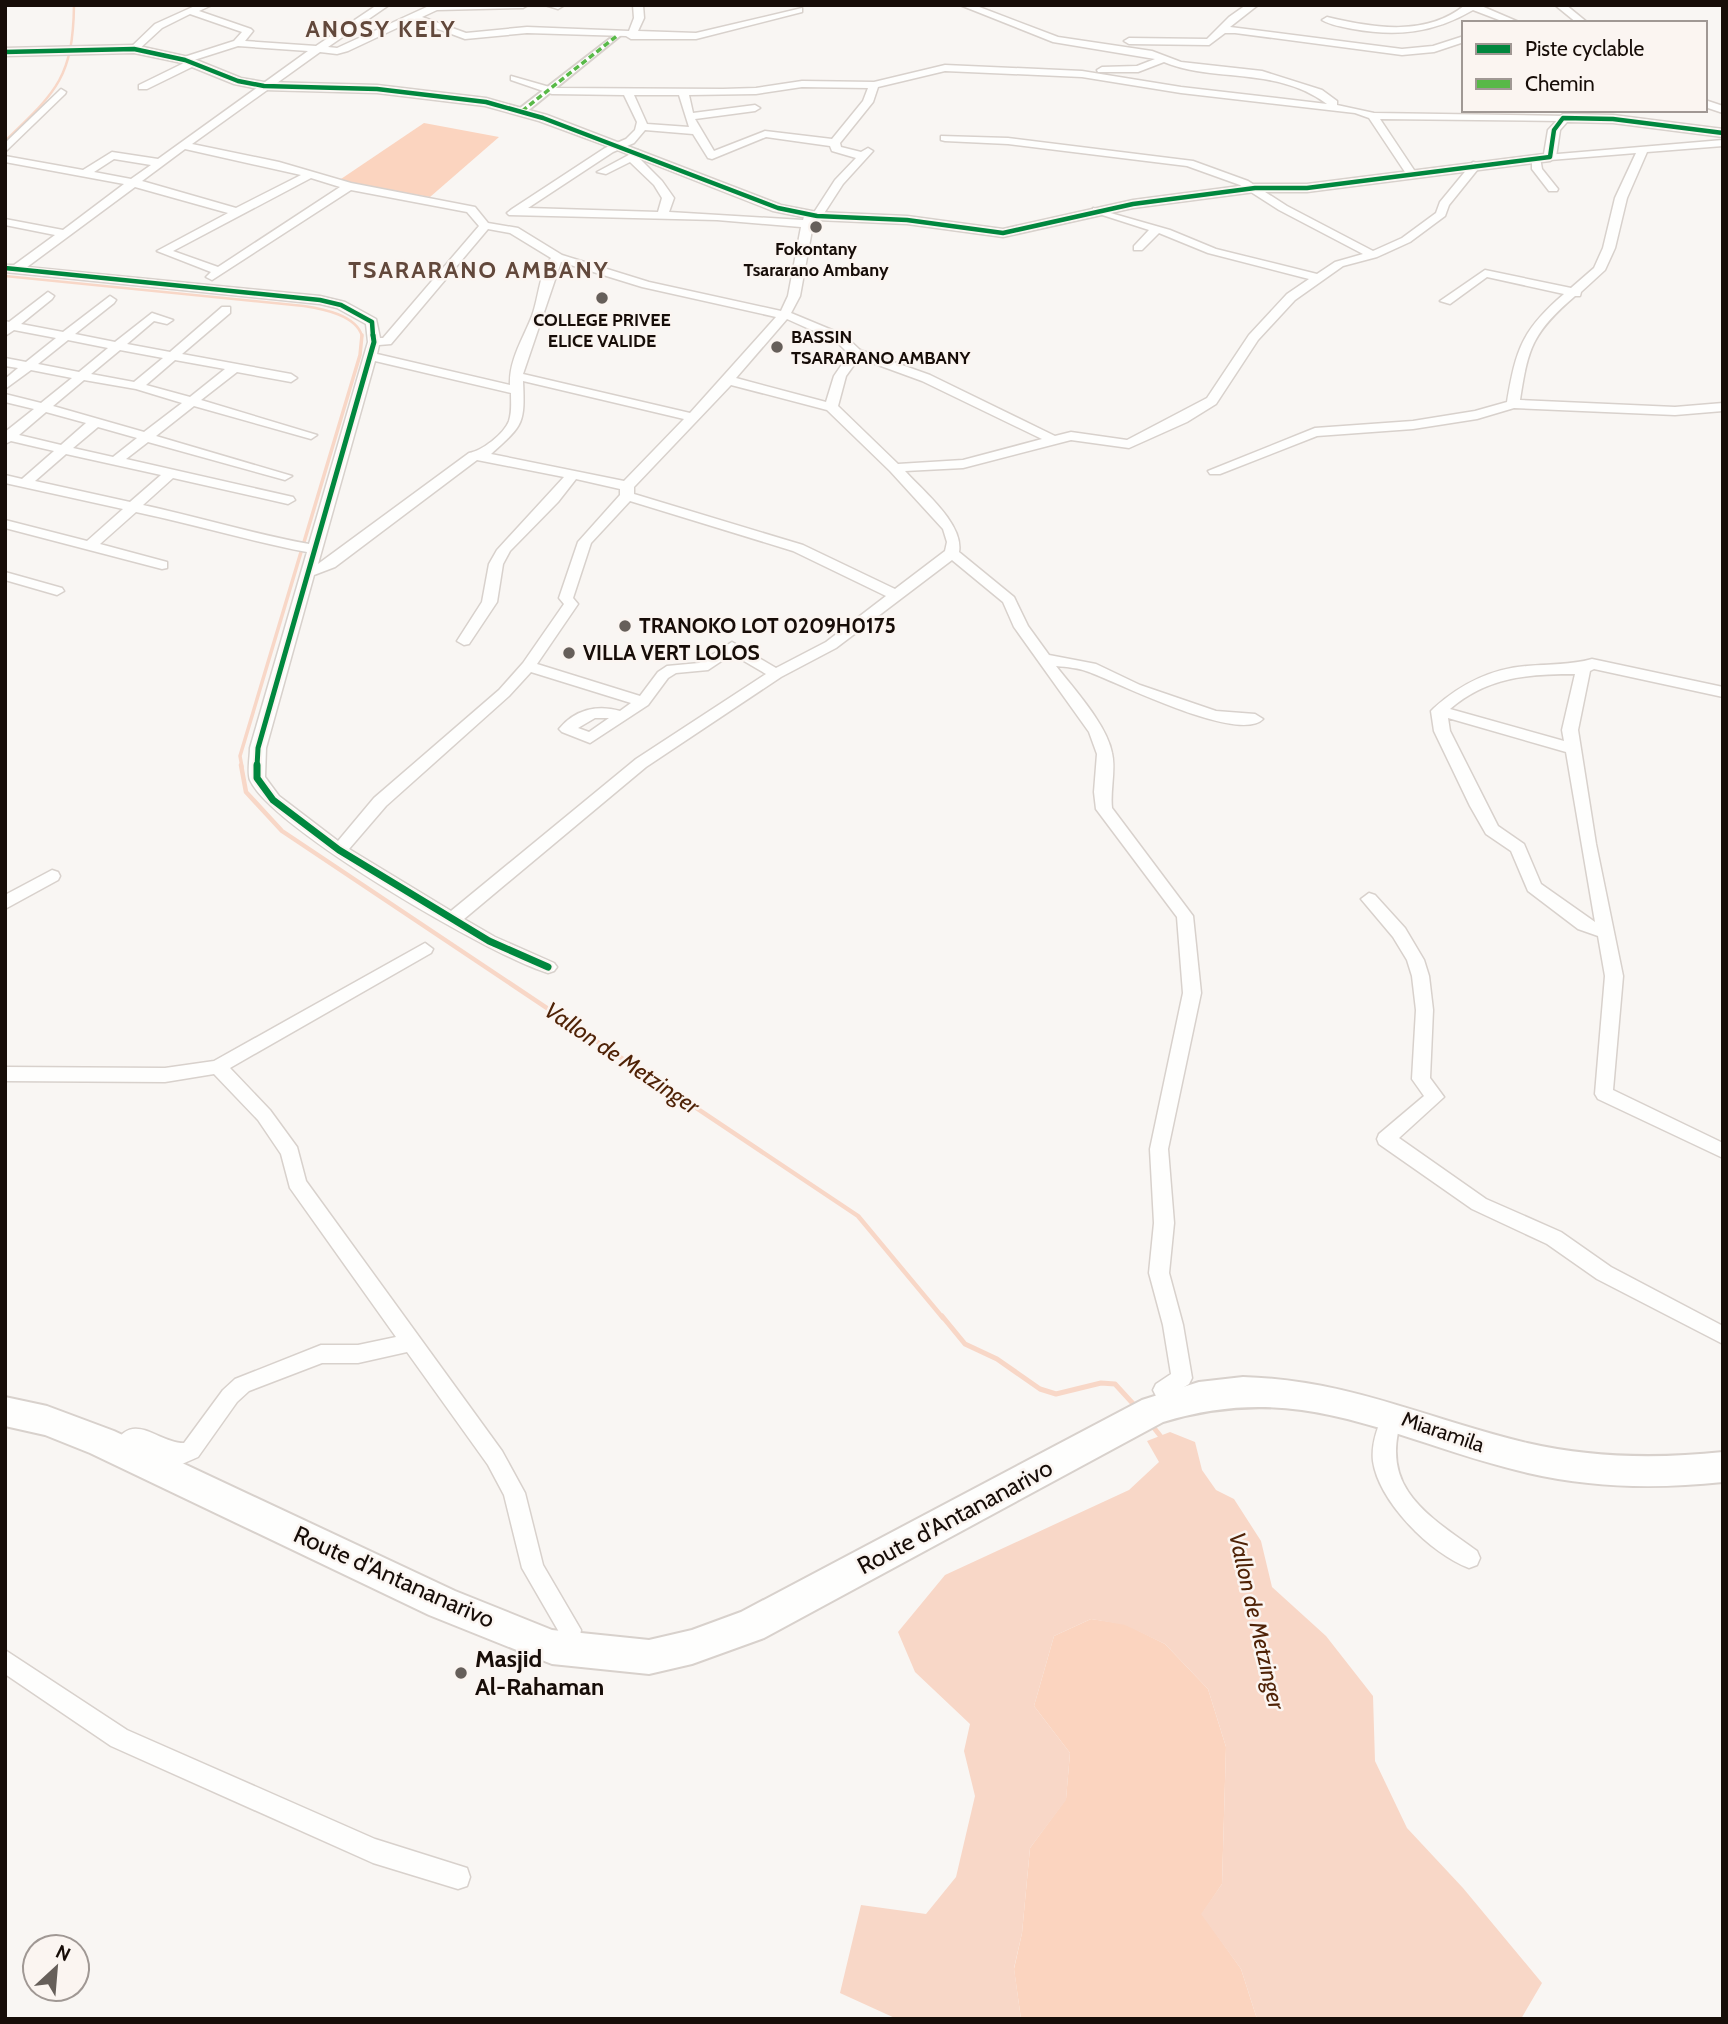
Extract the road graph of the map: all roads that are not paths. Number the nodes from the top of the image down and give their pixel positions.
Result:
1 (207, 5) edge
2 (384, 5) edge
3 (405, 5) edge
4 (523, 5) edge
5 (638, 5) edge
6 (965, 5) edge
7 (1253, 5) edge
8 (1560, 5) edge
9 (1472, 6) edge
10 (425, 10) junction
11 (799, 10) dead end
12 (190, 11) junction
13 (414, 17) junction
14 (1327, 20) dead end
15 (1505, 21) edge
16 (1580, 21) edge
17 (1223, 30) junction
18 (618, 36) junction
19 (631, 36) junction
20 (1462, 40) edge
21 (237, 43) junction
22 (1098, 45) junction
23 (134, 49) junction
24 (318, 49) junction
25 (5, 52) edge
26 (1163, 59) junction
27 (188, 61) junction
28 (1082, 74) junction
29 (515, 78) dead end
30 (874, 85) junction
31 (264, 86) junction
32 (143, 87) dead end
33 (552, 91) junction
34 (684, 91) junction
35 (61, 92) dead end
36 (628, 93) junction
37 (1336, 105) junction
38 (755, 108) dead end
39 (522, 111) junction
40 (1542, 113) edge
41 (1611, 115) edge
42 (691, 116) junction
43 (1373, 116) junction
44 (1563, 118) junction
45 (643, 127) junction
46 (694, 131) junction
47 (1723, 133) edge
48 (945, 138) dead end
49 (835, 143) junction
50 (1723, 143) edge
51 (184, 146) junction
52 (620, 146) junction
53 (1644, 148) junction
54 (5, 149) edge
55 (635, 155) junction
56 (1543, 158) junction
57 (5, 159) edge
58 (160, 163) junction
59 (1477, 164) junction
60 (602, 172) dead end
61 (1411, 173) junction
62 (83, 175) junction
63 (309, 175) junction
64 (131, 184) junction
65 (349, 186) junction
66 (1255, 188) junction
67 (1553, 190) dead end
68 (516, 211) junction
69 (1097, 211) junction
70 (237, 212) junction
71 (662, 215) junction
72 (811, 218) junction
73 (5, 222) edge
74 (490, 225) junction
75 (1155, 230) junction
76 (67, 234) junction
77 (1138, 248) dead end
78 (1373, 255) junction
79 (558, 257) junction
80 (11, 268) edge
81 (219, 271) junction
82 (1318, 278) junction
83 (198, 288) junction
84 (1576, 293) junction
85 (48, 296) dead end
86 (110, 300) dead end
87 (1446, 301) dead end
88 (226, 310) dead end
89 (785, 314) junction
90 (167, 320) dead end
91 (7, 328) edge
92 (64, 337) junction
93 (374, 342) junction
94 (116, 347) junction
95 (856, 353) junction
96 (369, 356) junction
97 (172, 357) junction
98 (5, 362) edge
99 (28, 367) junction
100 (233, 369) junction
101 (85, 376) junction
102 (516, 376) junction
103 (291, 377) dead end
104 (728, 380) junction
105 (5, 385) edge
106 (137, 386) junction
107 (517, 390) junction
108 (5, 398) edge
109 (193, 401) junction
110 (1513, 404) junction
111 (45, 407) junction
112 (831, 407) junction
113 (1723, 407) edge
114 (691, 417) junction
115 (94, 423) junction
116 (311, 435) dead end
117 (6, 438) edge
118 (145, 439) junction
119 (1052, 440) junction
120 (62, 450) junction
121 (481, 456) junction
122 (116, 461) junction
123 (895, 468) junction
124 (1214, 471) dead end
125 (171, 473) junction
126 (572, 475) junction
127 (285, 476) dead end
128 (5, 479) edge
129 (24, 483) junction
130 (627, 491) junction
131 (288, 500) dead end
132 (134, 507) junction
133 (5, 524) edge
134 (92, 544) junction
135 (316, 549) junction
136 (952, 553) junction
137 (162, 565) dead end
138 (307, 573) junction
139 (5, 576) edge
140 (57, 591) dead end
141 (897, 596) junction
142 (464, 641) dead end
143 (1045, 659) junction
144 (528, 666) junction
145 (1583, 669) junction
146 (776, 674) junction
147 (1723, 692) edge
148 (643, 702) junction
149 (1439, 711) junction
150 (621, 716) dead end
151 (1255, 719) dead end
152 (1574, 749) junction
153 (339, 850) junction
154 (51, 876) dead end
155 (1369, 898) dead end
156 (5, 903) edge
157 (453, 918) junction
158 (1605, 932) junction
159 (425, 949) dead end
160 (548, 967) dead end
161 (218, 1067) junction
162 (5, 1074) edge
163 (1723, 1151) edge
164 (1723, 1336) edge
165 (413, 1342) junction
166 (1169, 1404) junction
167 (5, 1411) edge
168 (1393, 1415) junction
169 (1126, 1427) joint
170 (121, 1451) junction
171 (1723, 1467) edge
172 (1469, 1558) dead end
173 (568, 1651) junction
174 (5, 1661) edge
175 (458, 1877) dead end

1 - 12 street
2 - 24 street
3 - 10 street
4 - 10 street
5 - 19 street
6 - 22 street
7 - 17 street
8 - 16 street
9 - 14 street
9 - 15 street
10 - 13 street
11 - 19 street
12 - 21 street
12 - 23 street
13 - 18 street
13 - 24 street
17 - 20 street
17 - 22 street
18 - 19 street
18 - 33 street
21 - 24 street
21 - 27 street
22 - 26 street
23 - 25 street
23 - 27 street
24 - 31 street
26 - 28 street
26 - 37 street
27 - 31 street
27 - 32 street
28 - 30 street
28 - 37 street
29 - 33 street
30 - 34 street
30 - 49 street
31 - 39 street
31 - 51 street
33 - 36 street
33 - 39 street
34 - 36 street
34 - 42 street
35 - 54 street
36 - 45 street
37 - 43 street
38 - 42 street
39 - 52 street
40 - 43 street
40 - 44 street
41 - 44 street
41 - 47 street
42 - 46 street
43 - 61 street
44 - 56 street
45 - 46 street
45 - 52 street
46 - 49 street
48 - 66 street
49 - 72 street
50 - 53 street
51 - 58 street
51 - 63 street
52 - 55 street
52 - 68 street
53 - 56 street
53 - 84 street
55 - 60 street
55 - 71 street
55 - 72 street
56 - 59 street
56 - 67 street
57 - 62 street
58 - 62 street
58 - 64 street
59 - 61 street
59 - 78 street
61 - 66 street
62 - 64 street
63 - 65 street
63 - 70 street
64 - 70 street
64 - 76 street
65 - 74 street
65 - 81 street
66 - 69 street
66 - 78 street
68 - 71 street
68 - 74 street
69 - 72 street
69 - 75 street
70 - 81 street
71 - 72 street
72 - 89 street
73 - 76 street
74 - 79 street
74 - 93 street
75 - 77 street
75 - 82 street
76 - 80 street
78 - 82 street
79 - 89 street
79 - 102 street
80 - 83 street
81 - 83 street
82 - 119 street
83 - 93 street
84 - 87 street
84 - 110 street
85 - 91 street
86 - 92 street
88 - 97 street
89 - 95 street
89 - 104 street
90 - 94 street
91 - 92 street
92 - 94 street
92 - 99 street
93 - 96 street
94 - 97 street
94 - 101 street
95 - 112 street
95 - 119 street
96 - 107 street
96 - 135 street
97 - 100 street
97 - 106 street
98 - 99 street
99 - 101 street
99 - 105 street
100 - 103 street
100 - 109 street
101 - 106 street
101 - 111 street
102 - 107 street
102 - 114 street
104 - 112 street
104 - 114 street
106 - 109 street
107 - 121 street
108 - 111 street
109 - 116 street
109 - 118 street
110 - 113 street
110 - 124 street
111 - 115 street
111 - 117 street
112 - 123 street
114 - 130 street
115 - 118 street
115 - 120 street
117 - 120 street
118 - 122 street
118 - 127 street
119 - 123 street
120 - 122 street
120 - 129 street
121 - 126 street
121 - 138 street
122 - 125 street
123 - 136 street
125 - 131 street
125 - 132 street
126 - 130 street
126 - 142 street
128 - 129 street
129 - 132 street
130 - 141 street
130 - 144 street
132 - 134 street
132 - 135 street
133 - 134 street
134 - 137 street
135 - 138 street
136 - 141 street
136 - 143 street
138 - 153 street
139 - 140 street
141 - 146 street
143 - 151 street
143 - 166 street
144 - 148 street
144 - 153 street
145 - 147 street
145 - 149 street
145 - 152 street
146 - 148 street
146 - 157 street
148 - 150 street
149 - 152 street
149 - 158 street
152 - 158 street
153 - 157 street
154 - 156 street
155 - 164 street
157 - 160 street
158 - 163 street
159 - 161 street
161 - 162 street
161 - 165 street
165 - 170 street
165 - 173 street
166 - 168 main road, Miaramila
166 - 169 main road, Miaramila
167 - 170 main road, Route d'Antananarivo
168 - 171 main road, Miaramila
168 - 172 street
169 - 173 main road, Route d'Antananarivo
170 - 173 main road, Route d'Antananarivo
174 - 175 street

